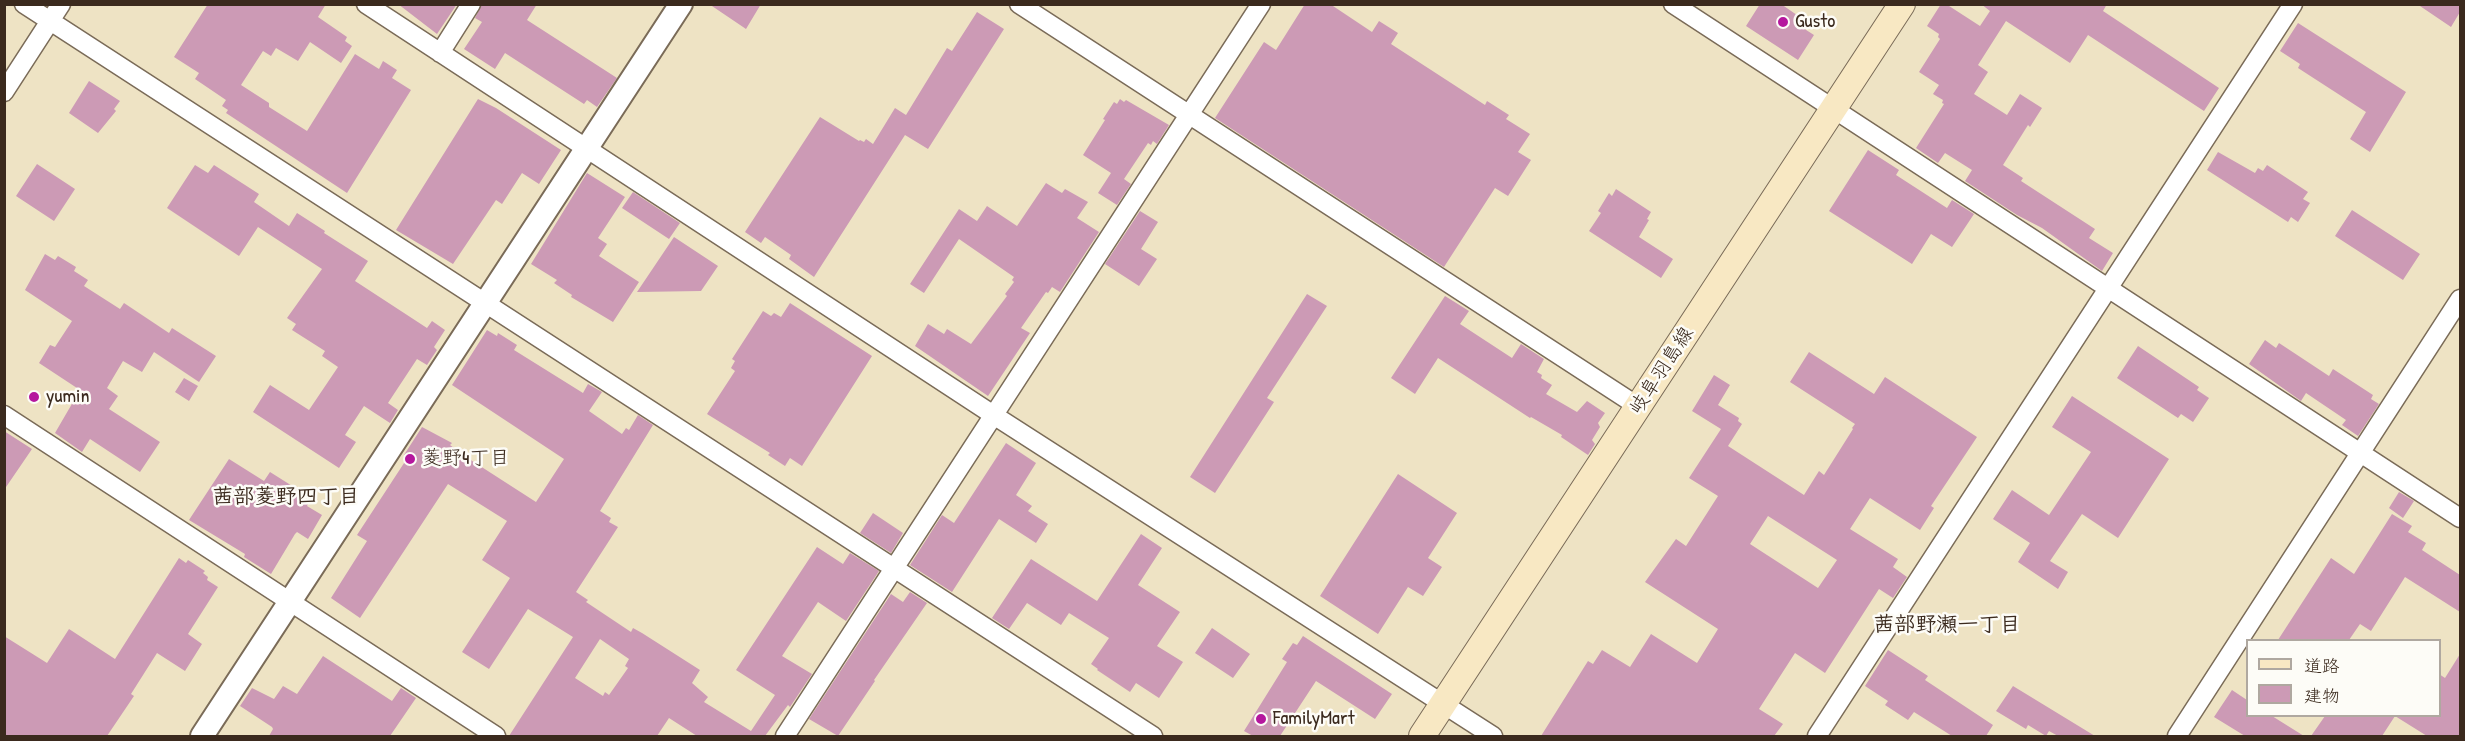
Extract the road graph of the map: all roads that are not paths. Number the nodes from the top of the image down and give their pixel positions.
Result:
1 (24, 4) edge
2 (61, 4) edge
3 (366, 4) edge
4 (471, 4) edge
5 (681, 4) edge
6 (1019, 4) edge
7 (1261, 4) edge
8 (1673, 4) edge
9 (1902, 4) edge
10 (2293, 4) edge
11 (393, 12) edge
12 (50, 21) junction
13 (440, 52) junction
14 (4, 92) edge
15 (1834, 110) junction
16 (1189, 116) junction
17 (587, 149) junction
18 (2108, 289) junction
19 (2460, 299) edge
20 (486, 304) junction
21 (1639, 407) junction
22 (4, 414) edge
23 (995, 416) junction
24 (2360, 454) junction
25 (2460, 518) edge
26 (894, 568) junction
27 (291, 602) junction
28 (1443, 704) junction
29 (202, 736) edge
30 (496, 736) edge
31 (785, 736) edge
32 (1153, 736) edge
33 (1422, 736) edge
34 (1493, 736) edge
35 (1817, 736) edge
36 (2177, 736) edge

1 - 12 street
2 - 12 street
3 - 11 street
4 - 13 street
5 - 17 street
6 - 16 street
7 - 16 street
8 - 15 street
9 - 15 main road, 岐阜羽島線
10 - 18 street
11 - 13 street
12 - 14 street
12 - 20 street
13 - 17 street
15 - 18 street
15 - 21 main road, 岐阜羽島線
16 - 21 street
16 - 23 street
17 - 20 street
17 - 23 street
18 - 24 street
18 - 35 street
19 - 24 street
20 - 26 street
20 - 27 street
21 - 28 main road, 岐阜羽島線
22 - 27 street
23 - 26 street
23 - 28 street
24 - 25 street
24 - 36 street
26 - 31 street
26 - 32 street
27 - 29 street
27 - 30 street
28 - 33 main road, 岐阜羽島線
28 - 34 street

